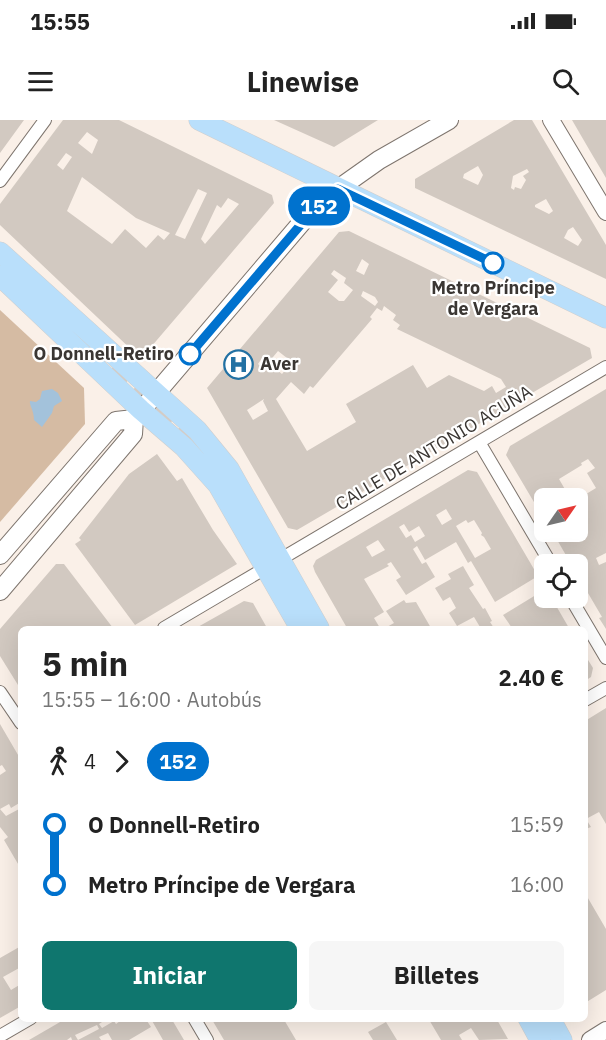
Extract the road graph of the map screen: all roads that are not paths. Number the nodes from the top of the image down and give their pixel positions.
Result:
1 (45, 120) edge
2 (199, 120) edge
3 (449, 120) edge
4 (550, 120) edge
5 (0, 181) edge
6 (338, 189) junction
7 (606, 212) edge
8 (0, 252) edge
9 (0, 276) edge
10 (606, 318) edge
11 (606, 367) edge
12 (156, 393) junction
13 (138, 414) junction
14 (479, 442) junction
15 (545, 554) edge
16 (2, 555) edge
17 (272, 564) junction
18 (0, 591) edge
19 (576, 608) edge
20 (167, 626) edge
21 (299, 626) edge
22 (318, 626) edge
23 (587, 626) edge
24 (588, 628) edge
25 (606, 658) edge
26 (606, 688) edge
27 (0, 692) edge
28 (588, 698) edge
29 (17, 712) edge
30 (23, 1022) edge
31 (196, 1022) edge
32 (530, 1022) edge
33 (552, 1022) edge
34 (606, 1030) edge
35 (0, 1036) edge
36 (207, 1040) edge
37 (540, 1040) edge
38 (562, 1040) edge
39 (590, 1040) edge

1 - 5 street
2 - 6 main road
3 - 6 main road
4 - 7 street
6 - 10 main road
6 - 12 main road
8 - 12 main road
9 - 13 main road
11 - 14 street, CALLE DE ANTONIO ACUÑA
12 - 13 main road
12 - 17 main road
13 - 16 main road
13 - 17 main road
13 - 18 main road
14 - 15 street
14 - 17 street, CALLE DE ANTONIO ACUÑA
17 - 20 street, CALLE DE ANTONIO ACUÑA
17 - 21 main road
17 - 22 main road
19 - 23 street
24 - 25 street
26 - 28 street
27 - 29 street
30 - 35 street
31 - 36 street
32 - 37 main road
33 - 38 main road
34 - 39 street

